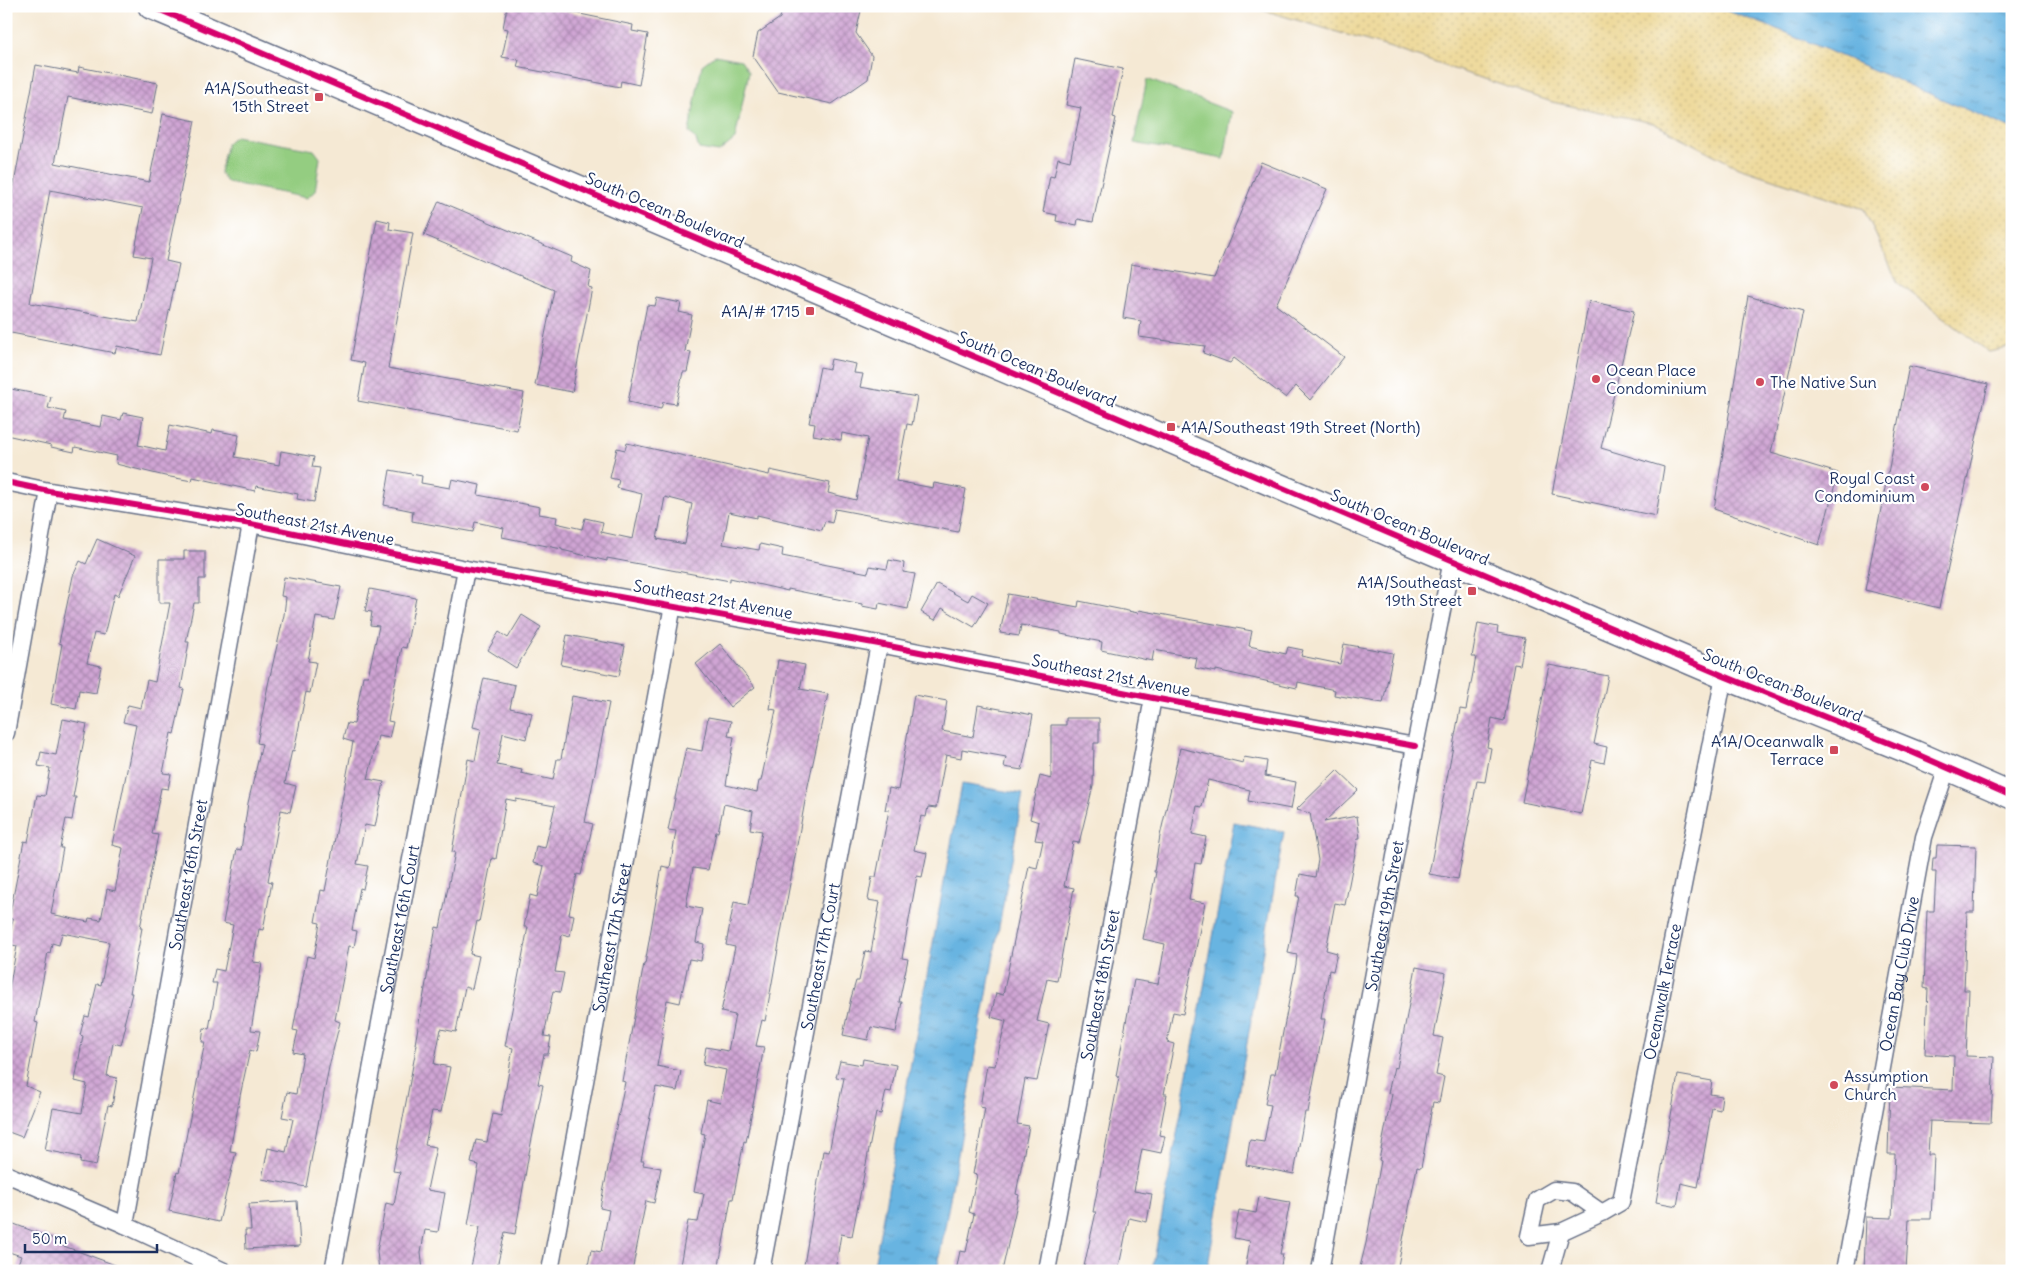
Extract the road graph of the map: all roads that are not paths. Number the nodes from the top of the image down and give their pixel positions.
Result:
1 (152, 6) edge
2 (6, 482) edge
3 (49, 491) junction
4 (251, 524) junction
5 (1452, 560) junction
6 (466, 569) junction
7 (673, 605) junction
8 (879, 644) junction
9 (1724, 676) junction
10 (1153, 698) junction
11 (6, 733) edge
12 (1414, 746) junction
13 (1946, 768) junction
14 (2012, 796) edge
15 (6, 1174) edge
16 (1602, 1213) junction
17 (125, 1225) junction
18 (1561, 1232) junction
19 (224, 1271) edge
20 (333, 1271) edge
21 (550, 1271) edge
22 (761, 1271) edge
23 (1048, 1271) edge
24 (1320, 1271) edge
25 (1550, 1271) edge
26 (1845, 1271) edge

1 - 5 main road, South Ocean Boulevard
2 - 3 street, Southeast 21st Avenue
3 - 4 street, Southeast 21st Avenue
3 - 11 street
4 - 6 street, Southeast 21st Avenue
4 - 17 street, Southeast 16th Street
5 - 9 main road, South Ocean Boulevard
5 - 12 street, Southeast 19th Street
6 - 7 street, Southeast 21st Avenue
6 - 20 street, Southeast 16th Court
7 - 8 street, Southeast 21st Avenue
7 - 21 street, Southeast 17th Street
8 - 10 street, Southeast 21st Avenue
8 - 22 street, Southeast 17th Court
9 - 13 main road, South Ocean Boulevard
9 - 16 street, Oceanwalk Terrace
10 - 12 street, Southeast 21st Avenue
10 - 23 street, Southeast 18th Street
12 - 24 street, Southeast 19th Street
13 - 14 main road, South Ocean Boulevard
13 - 26 street, Ocean Bay Club Drive
15 - 17 street
16 - 18 street, Oceanwalk Terrace
16 - 18 street, Oceanwalk Terrace
17 - 19 street
18 - 25 street

